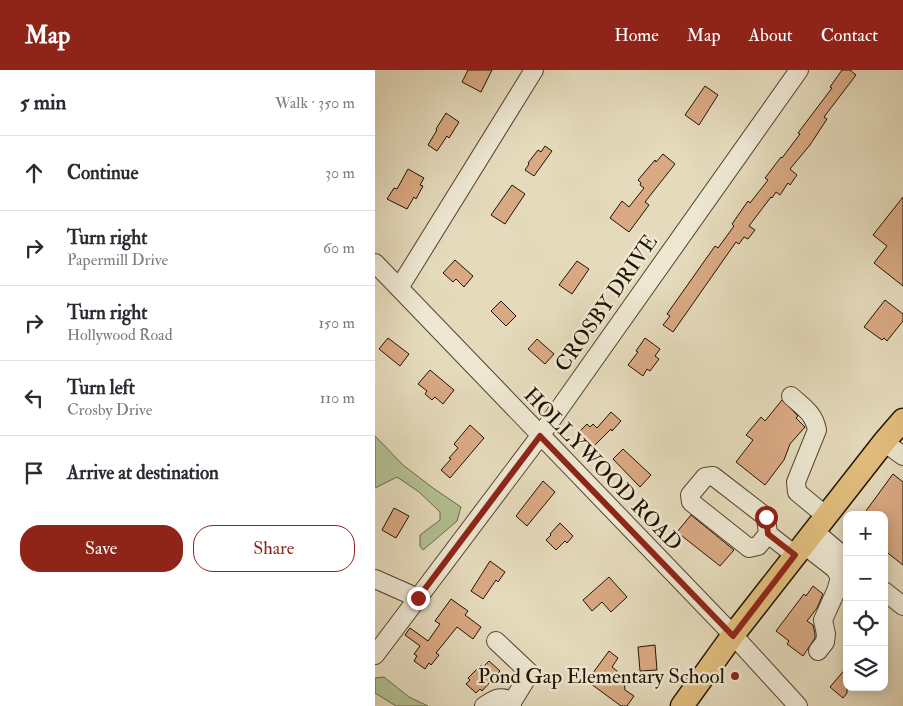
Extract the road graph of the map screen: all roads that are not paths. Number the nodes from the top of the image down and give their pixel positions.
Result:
1 (533, 70) edge
2 (799, 70) edge
3 (789, 79) edge
4 (375, 263) edge
5 (399, 288) junction
6 (791, 396) dead end
7 (903, 420) edge
8 (540, 436) junction
9 (884, 442) junction
10 (903, 456) edge
11 (768, 534) junction
12 (810, 537) junction
13 (843, 557) edge
14 (375, 579) edge
15 (888, 593) edge
16 (418, 598) junction
17 (903, 606) edge
18 (733, 636) junction
19 (496, 641) dead end
20 (818, 651) dead end
21 (375, 655) edge
22 (512, 704) edge
23 (483, 706) edge
24 (682, 706) edge
25 (798, 706) edge

1 - 5 street
2 - 3 street, CROSBY DRIVE
3 - 8 street, CROSBY DRIVE
4 - 5 street, HOLLYWOOD ROAD
5 - 8 street, HOLLYWOOD ROAD
6 - 12 street
7 - 9 main road
8 - 16 street, CROSBY DRIVE
8 - 18 street, HOLLYWOOD ROAD
9 - 10 street
9 - 12 main road
11 - 11 street
11 - 12 street
12 - 13 street
12 - 18 main road
12 - 20 street
14 - 16 street
15 - 17 street
16 - 21 street, CROSBY DRIVE
18 - 24 main road
18 - 25 street, HOLLYWOOD ROAD
19 - 22 street
22 - 23 street

